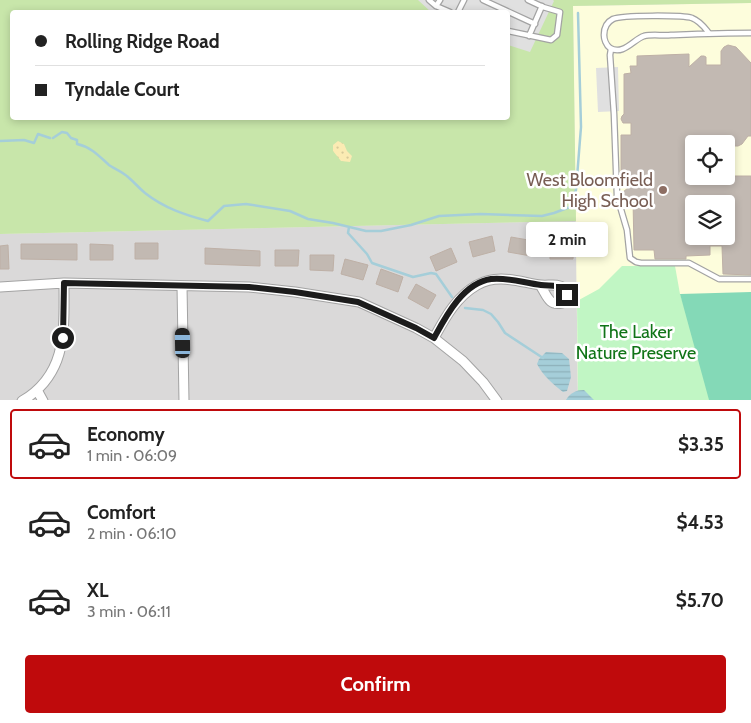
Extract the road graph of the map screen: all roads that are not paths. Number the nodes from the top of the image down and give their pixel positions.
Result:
1 (429, 0) edge
2 (440, 0) edge
3 (483, 0) edge
4 (528, 0) edge
5 (436, 6) junction
6 (542, 6) junction
7 (445, 10) edge
8 (504, 10) edge
9 (510, 13) edge
10 (534, 24) junction
11 (510, 31) edge
12 (709, 33) junction
13 (751, 33) edge
14 (529, 36) junction
15 (611, 49) junction
16 (751, 279) edge
17 (64, 283) junction
18 (540, 285) dead end
19 (182, 286) junction
20 (0, 287) edge
21 (434, 338) junction
22 (37, 390) junction
23 (22, 400) edge
24 (43, 400) edge
25 (184, 400) edge
26 (497, 400) edge

1 - 5 lane
2 - 5 lane
3 - 8 lane
4 - 6 lane
5 - 7 lane
6 - 10 lane
6 - 14 lane
9 - 10 lane
10 - 14 lane
11 - 14 lane
12 - 13 lane
12 - 15 lane
12 - 15 lane
15 - 16 lane
17 - 19 street
17 - 20 street
17 - 22 street
18 - 21 street
19 - 21 street
19 - 25 street
21 - 26 street
22 - 23 street
22 - 24 street

